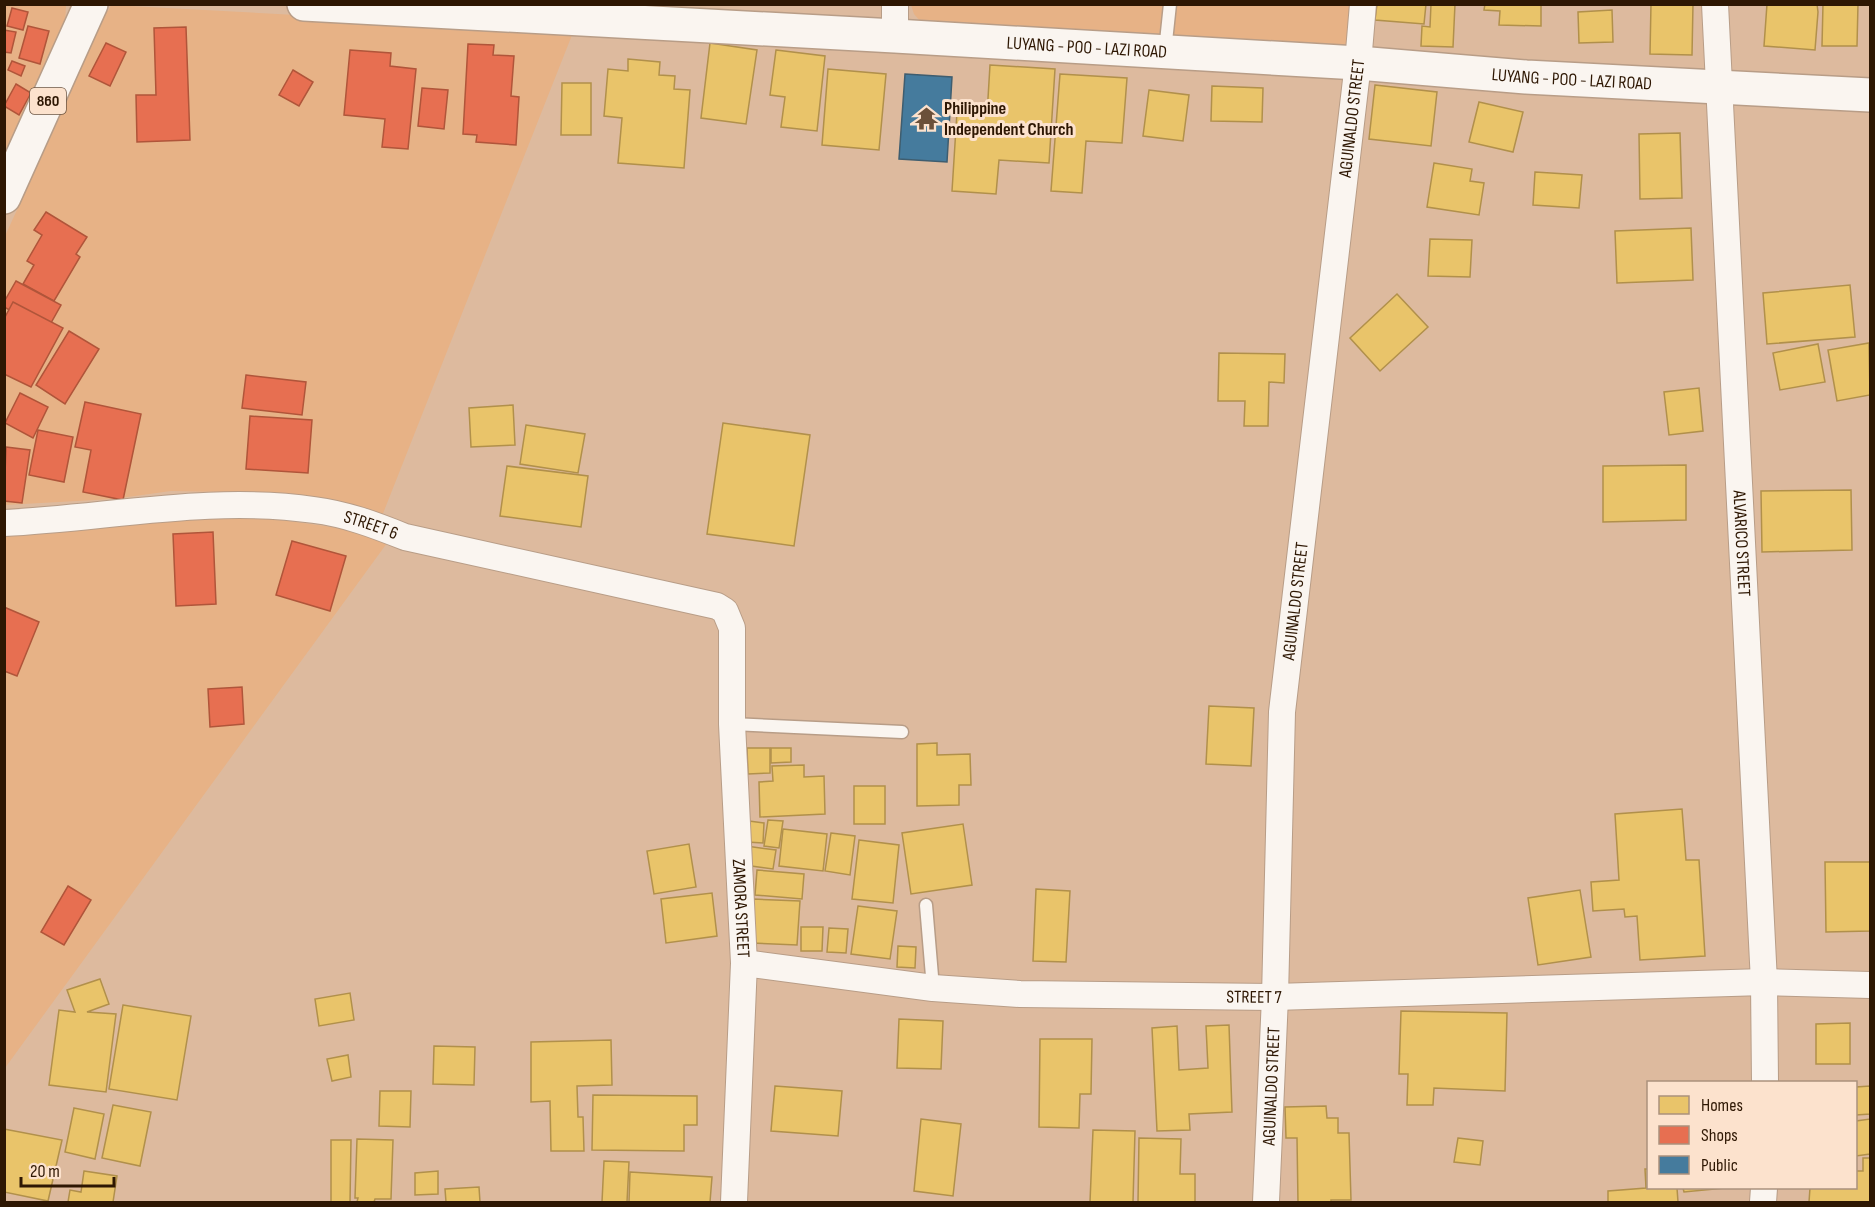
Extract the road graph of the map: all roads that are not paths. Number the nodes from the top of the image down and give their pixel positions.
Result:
1 (91, 4) edge
2 (304, 4) edge
3 (1170, 4) edge
4 (1363, 4) edge
5 (1715, 4) edge
6 (895, 20) edge
7 (1165, 52) junction
8 (1358, 63) junction
9 (1719, 87) junction
10 (1870, 95) edge
11 (4, 196) edge
12 (4, 523) edge
13 (727, 615) joint
14 (732, 724) junction
15 (902, 732) dead end
16 (926, 905) dead end
17 (744, 963) junction
18 (1764, 982) junction
19 (1870, 985) edge
20 (933, 988) junction
21 (1275, 997) junction
22 (1765, 1081) edge
23 (734, 1203) edge
24 (1266, 1203) edge

1 - 11 main road, 860
2 - 6 main road, LUYANG - POO - LAZI ROAD
3 - 7 lane
4 - 8 street, AGUINALDO STREET
5 - 9 street, ALVARICO STREET
6 - 7 main road, LUYANG - POO - LAZI ROAD
7 - 8 main road, LUYANG - POO - LAZI ROAD
8 - 9 main road, LUYANG - POO - LAZI ROAD
8 - 21 street, AGUINALDO STREET
9 - 10 main road, LUYANG - POO - LAZI ROAD
9 - 18 street, ALVARICO STREET
12 - 13 street, STREET 6
13 - 14 street, ZAMORA STREET
14 - 15 lane
14 - 17 street, ZAMORA STREET
16 - 20 lane
17 - 20 street, STREET 7
17 - 23 street, ZAMORA STREET
18 - 19 street, STREET 7
18 - 21 street, STREET 7
18 - 22 street, ALVARICO STREET
20 - 21 street, STREET 7
21 - 24 street, AGUINALDO STREET

